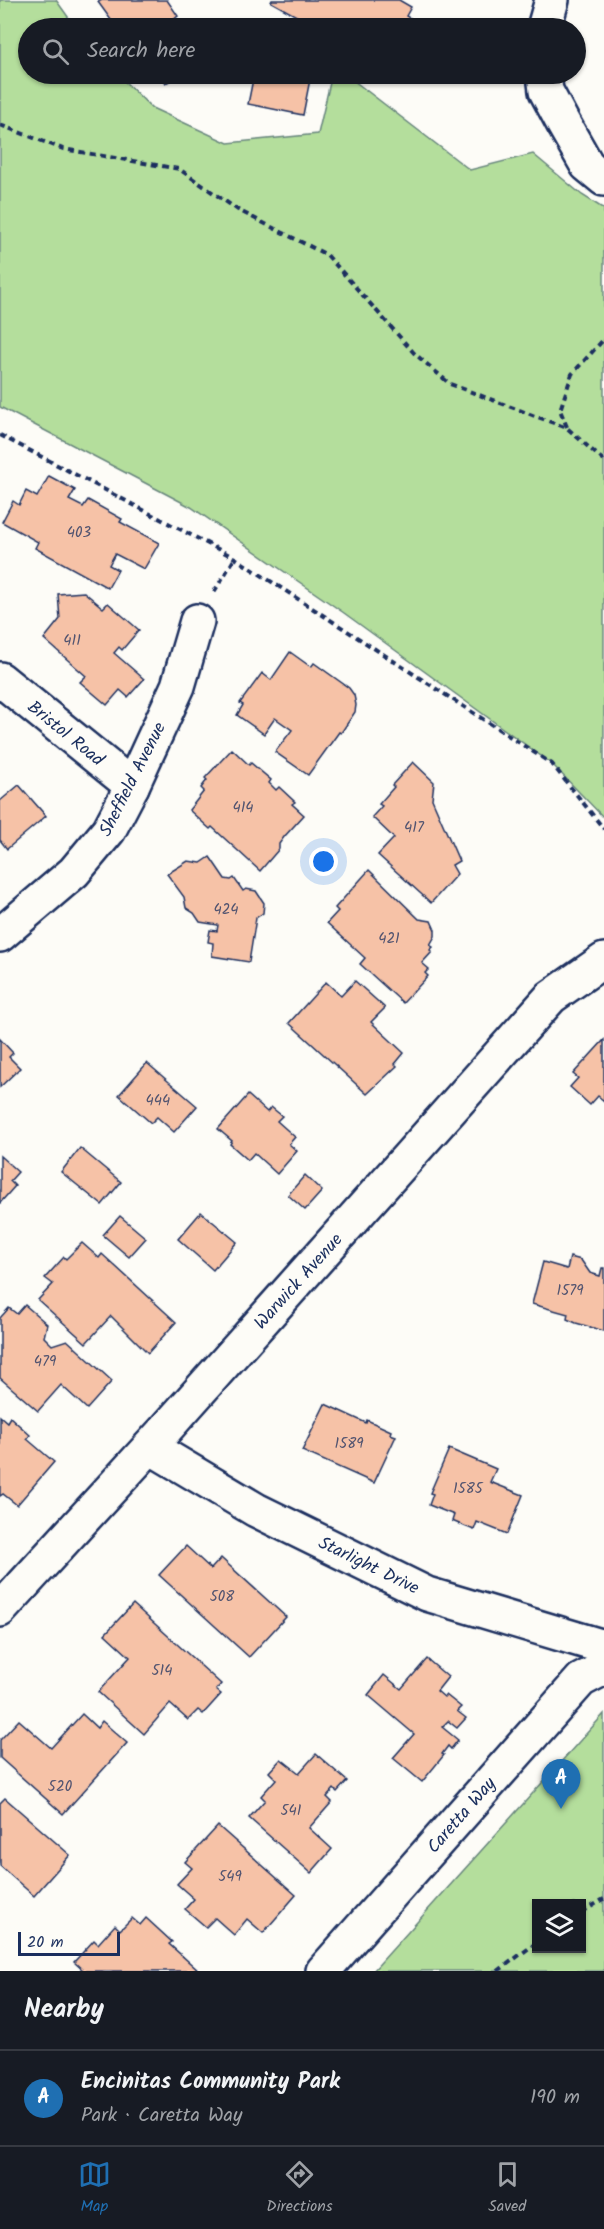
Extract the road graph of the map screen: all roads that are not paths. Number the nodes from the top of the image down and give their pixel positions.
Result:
1 (552, 0) edge
2 (546, 18) edge
3 (545, 84) edge
4 (604, 179) edge
5 (197, 621) road end
6 (0, 679) edge
7 (132, 786) junction
8 (0, 934) edge
9 (604, 960) edge
10 (150, 1447) junction
11 (0, 1610) edge
12 (604, 1647) edge
13 (604, 1668) edge
14 (323, 1971) edge

1 - 2 street
3 - 4 street
5 - 7 street, Sheffield Avenue
6 - 7 street, Bristol Road
7 - 8 street, Sheffield Avenue
9 - 10 street, Warwick Avenue
10 - 11 street, Warwick Avenue
10 - 12 street, Starlight Drive
13 - 14 street, Caretta Way

